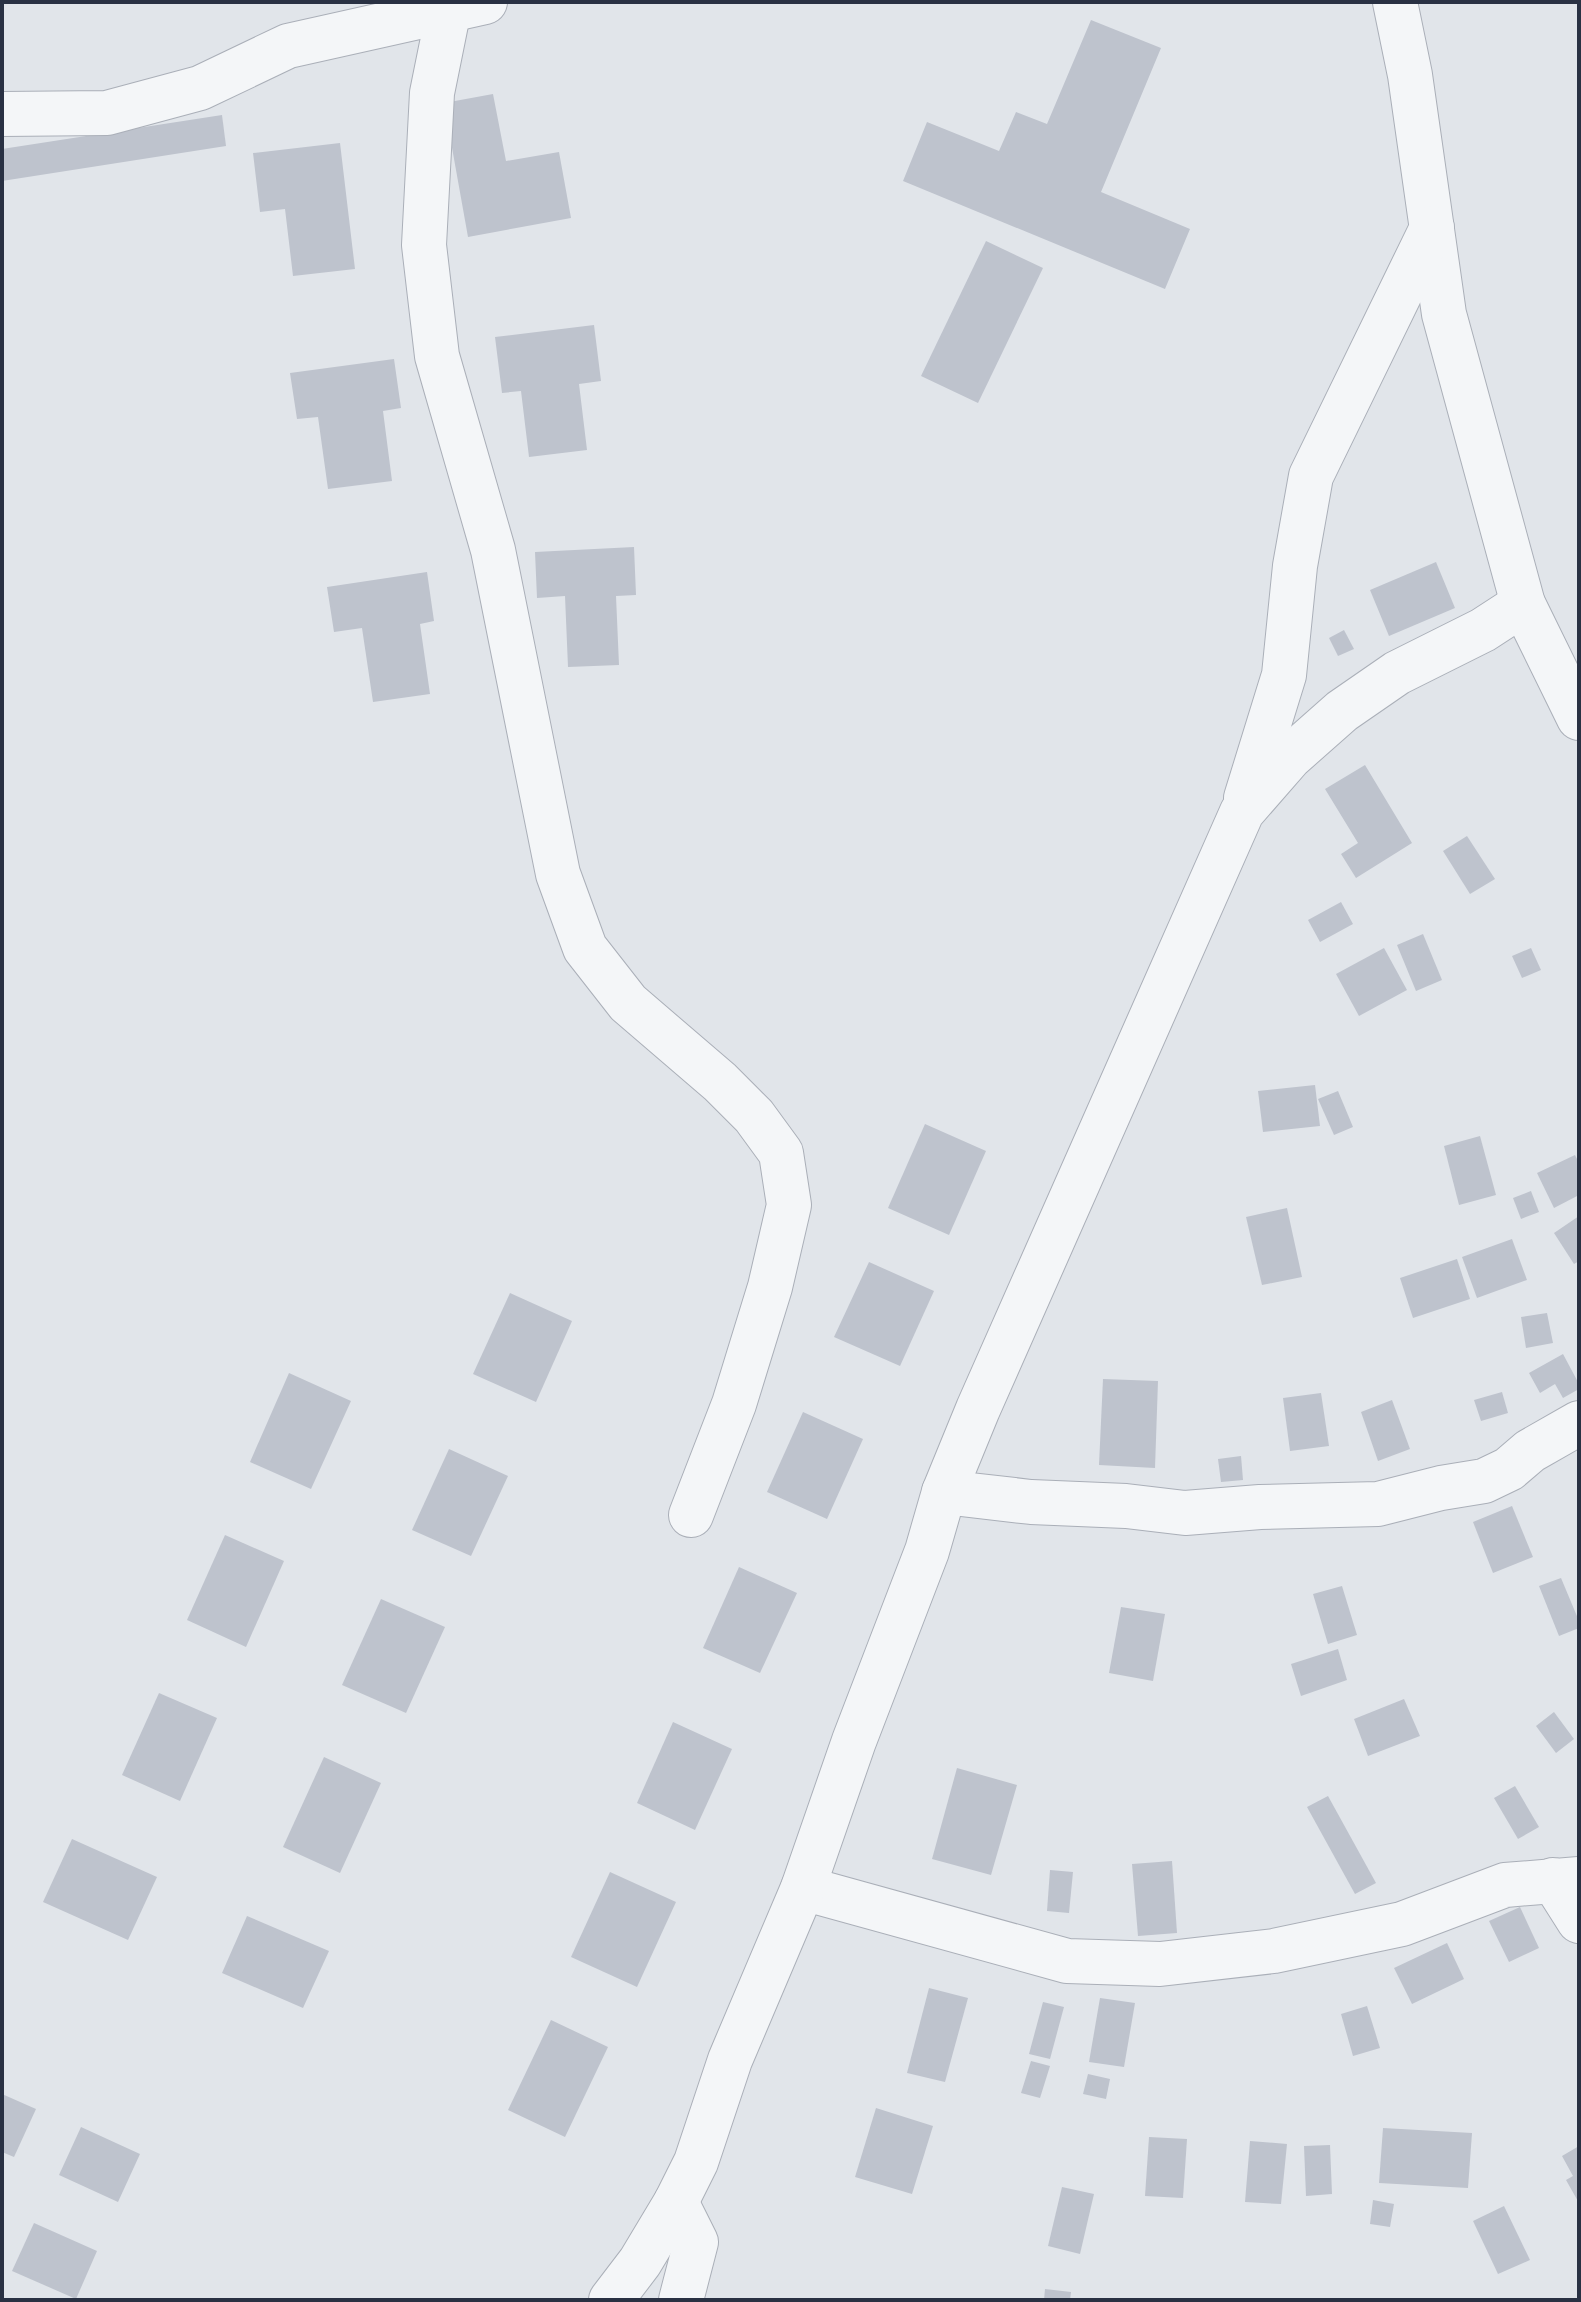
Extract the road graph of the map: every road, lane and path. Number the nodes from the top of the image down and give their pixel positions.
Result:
1 (1395, 2) edge
2 (467, 5) edge
3 (2, 114) edge
4 (1432, 228) junction
5 (1523, 604) junction
6 (1579, 718) edge
7 (1242, 812) junction
8 (1579, 1423) edge
9 (944, 1492) junction
10 (691, 1515) dead end
11 (1566, 1880) edge
12 (803, 1888) junction
13 (1579, 1921) edge
14 (676, 2202) junction
15 (611, 2300) edge
16 (681, 2300) edge

1 - 4 street
2 - 3 street
2 - 10 street
4 - 5 street
4 - 7 street
5 - 6 street
5 - 7 street
7 - 9 street
8 - 9 street
9 - 12 street
11 - 12 street
11 - 13 street
12 - 14 street
14 - 15 street
14 - 16 street

